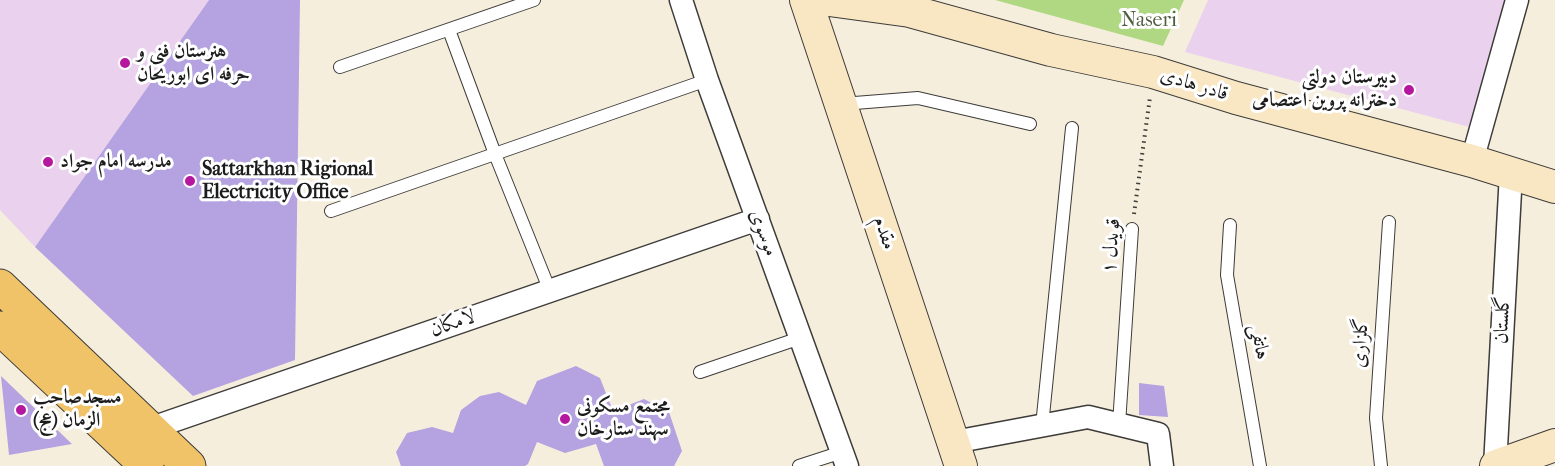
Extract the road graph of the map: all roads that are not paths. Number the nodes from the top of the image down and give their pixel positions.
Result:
1 (534, 0) edge
2 (681, 0) edge
3 (806, 0) edge
4 (829, 0) edge
5 (1517, 0) edge
6 (449, 30) junction
7 (340, 67) dead end
8 (707, 80) junction
9 (841, 104) junction
10 (1030, 124) dead end
11 (1072, 128) dead end
12 (495, 154) junction
13 (1472, 161) junction
14 (1511, 173) junction
15 (1554, 184) edge
16 (331, 211) dead end
17 (758, 219) junction
18 (1389, 222) dead end
19 (1230, 225) dead end
20 (1132, 229) road end
21 (0, 286) edge
22 (550, 291) junction
23 (0, 328) edge
24 (800, 338) junction
25 (700, 372) dead end
26 (1119, 424) junction
27 (1042, 426) junction
28 (149, 429) junction
29 (1555, 445) edge
30 (958, 454) edge
31 (844, 459) edge
32 (147, 466) edge
33 (189, 466) edge
34 (799, 466) edge
35 (1162, 466) edge
36 (1260, 466) edge
37 (1381, 466) edge
38 (1495, 466) edge

1 - 6 lane
2 - 8 street, موسوی
3 - 9 street, مقدم
4 - 13 street, قادر هادی
5 - 13 street
6 - 7 lane
6 - 12 lane
8 - 12 lane
8 - 17 street, موسوی
9 - 10 lane
9 - 30 street, مقدم
11 - 27 lane
12 - 16 lane
12 - 22 lane
13 - 14 street, قادر هادی
14 - 15 street, قادر هادی
14 - 38 street, گلستان
17 - 22 street, لامکان
17 - 24 street, موسوی
18 - 37 lane, گلزاری
19 - 36 lane, هاتفی
20 - 26 lane, قویدل ۱
21 - 28 main road
22 - 28 street, لامکان
23 - 32 main road
24 - 25 lane
24 - 31 street, موسوی
26 - 27 street
26 - 35 street
27 - 30 street
28 - 33 main road
29 - 38 street
31 - 34 lane

